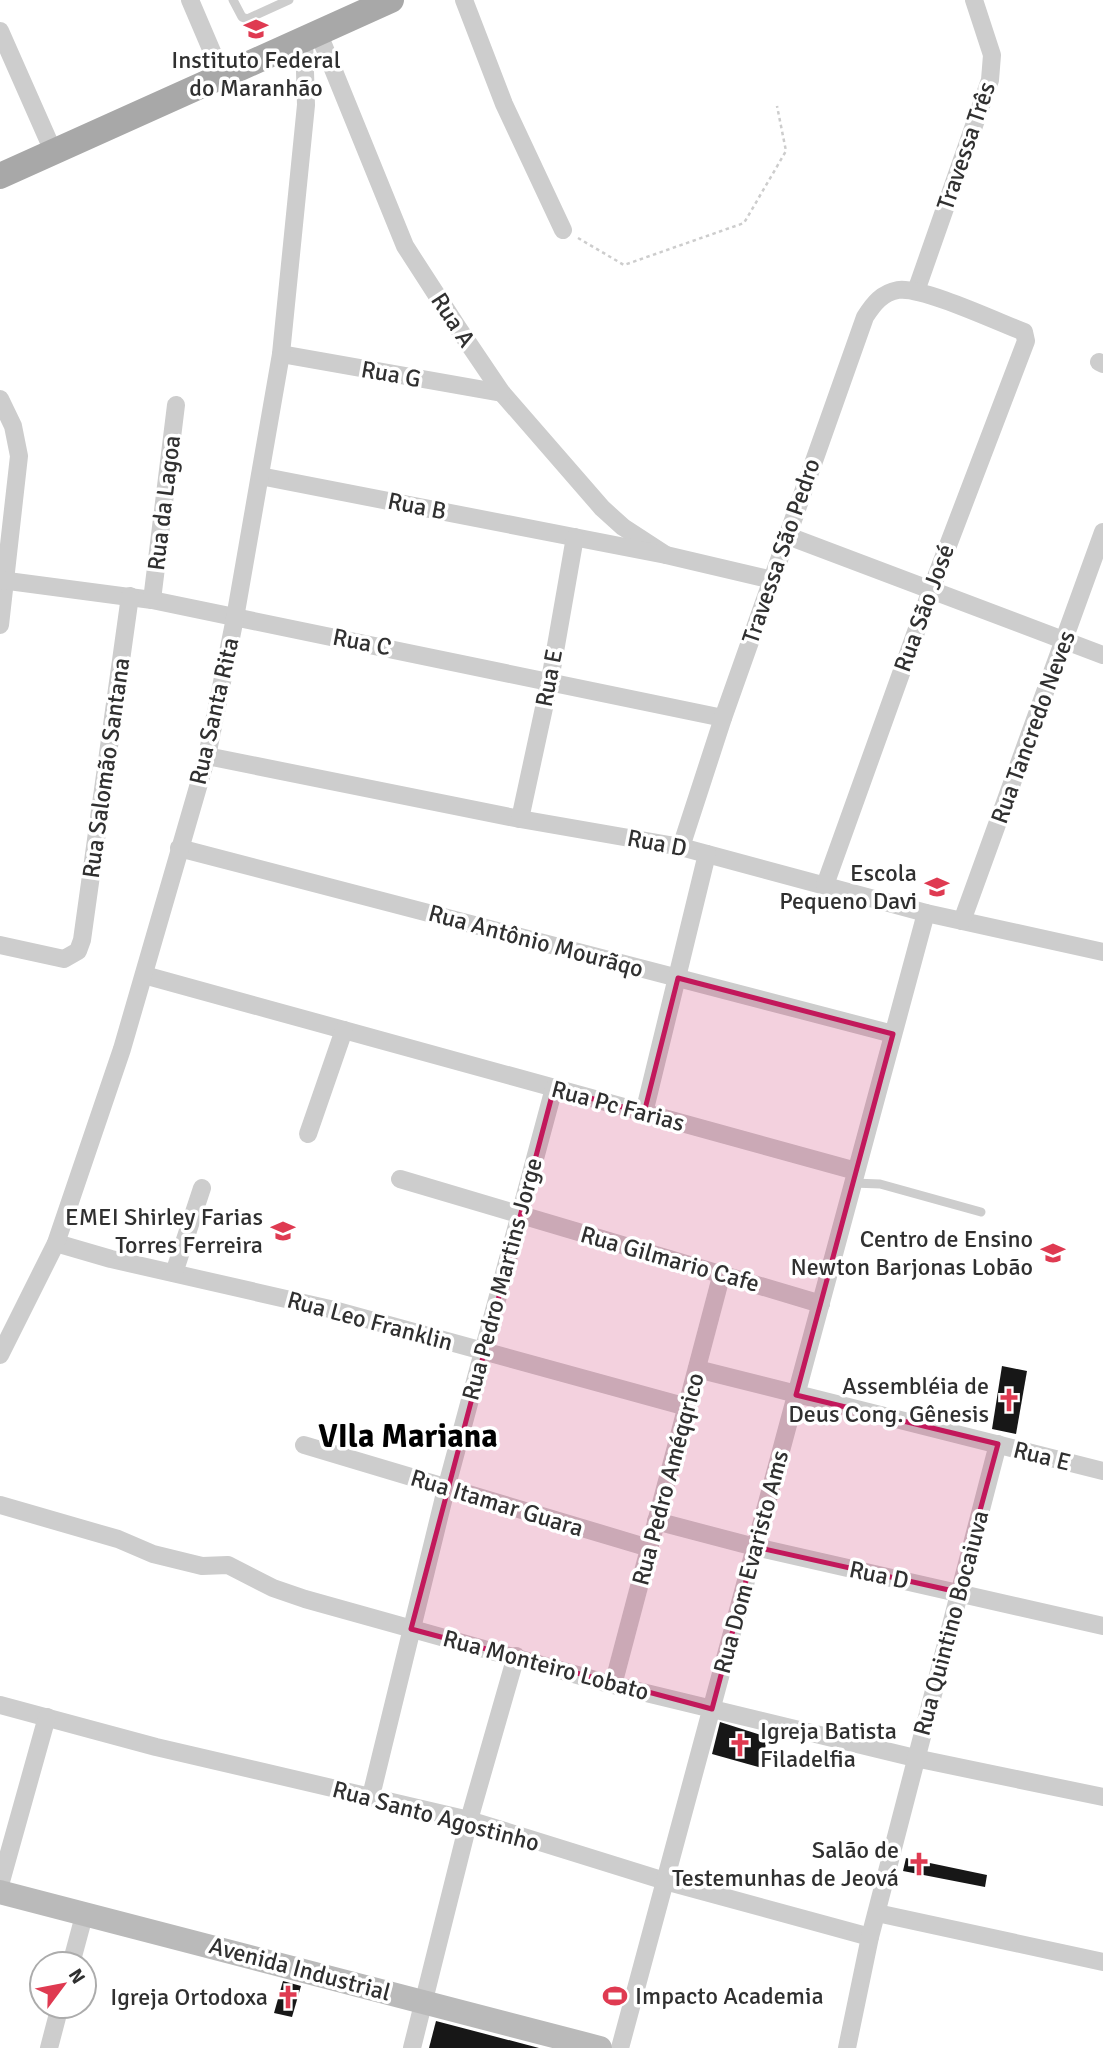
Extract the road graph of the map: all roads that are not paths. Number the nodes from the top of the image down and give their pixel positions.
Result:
1 (190, 0) edge
2 (233, 0) edge
3 (289, 0) edge
4 (391, 0) edge
5 (464, 0) edge
6 (974, 0) edge
7 (0, 31) edge
8 (311, 35) junction
9 (222, 75) junction
10 (53, 150) junction
11 (0, 176) edge
12 (563, 230) road end
13 (916, 291) junction
14 (281, 354) junction
15 (502, 393) junction
16 (0, 398) edge
17 (176, 405) dead end
18 (260, 476) junction
19 (1103, 532) edge
20 (788, 536) junction
21 (575, 537) junction
22 (666, 555) junction
23 (4, 580) edge
24 (774, 580) junction
25 (930, 590) junction
26 (130, 596) junction
27 (152, 600) junction
28 (234, 618) junction
29 (0, 625) edge
30 (1065, 640) junction
31 (1103, 655) edge
32 (550, 680) junction
33 (723, 718) junction
34 (206, 756) junction
35 (520, 819) junction
36 (681, 847) junction
37 (179, 848) junction
38 (707, 854) junction
39 (825, 886) junction
40 (926, 913) junction
41 (962, 921) junction
42 (0, 945) edge
43 (1103, 952) edge
44 (144, 975) junction
45 (678, 978) junction
46 (344, 1031) junction
47 (893, 1034) junction
48 (554, 1088) junction
49 (644, 1113) junction
50 (308, 1134) dead end
51 (855, 1177) junction
52 (400, 1179) dead end
53 (202, 1188) dead end
54 (981, 1212) dead end
55 (518, 1216) junction
56 (56, 1243) junction
57 (174, 1273) junction
58 (722, 1273) junction
59 (821, 1304) junction
60 (483, 1352) junction
61 (0, 1355) edge
62 (697, 1369) junction
63 (796, 1395) junction
64 (687, 1407) junction
65 (998, 1444) junction
66 (304, 1445) dead end
67 (1103, 1471) edge
68 (446, 1489) junction
69 (0, 1505) edge
70 (656, 1521) junction
71 (755, 1547) junction
72 (649, 1548) junction
73 (958, 1592) junction
74 (1103, 1626) edge
75 (411, 1629) junction
76 (516, 1656) junction
77 (613, 1685) junction
78 (0, 1705) edge
79 (712, 1709) junction
80 (47, 1717) junction
81 (915, 1758) junction
82 (371, 1796) junction
83 (1103, 1797) edge
84 (469, 1821) junction
85 (665, 1881) junction
86 (0, 1885) edge
87 (0, 1892) edge
88 (85, 1912) junction
89 (877, 1913) junction
90 (870, 1937) junction
91 (75, 1950) edge
92 (1103, 1962) edge
93 (425, 2002) junction
94 (56, 2020) edge
95 (49, 2048) edge
96 (412, 2048) edge
97 (600, 2048) edge
98 (620, 2048) edge
99 (846, 2048) edge

1 - 9 street
2 - 3 lane
4 - 8 main road
5 - 12 street
6 - 13 street, Travessa Três
7 - 10 street
8 - 9 main road
8 - 14 street, Rua Santa Rita
8 - 15 street, Rua A
9 - 10 main road
10 - 11 main road
13 - 20 street, Travessa São Pedro
13 - 25 street, Rua São José
14 - 15 street, Rua G
14 - 18 street, Rua Santa Rita
15 - 22 street, Rua A
16 - 23 street
17 - 27 street, Rua da Lagoa
18 - 21 street, Rua B
18 - 28 street, Rua Santa Rita
19 - 30 street, Rua Tancredo Neves
20 - 24 street, Travessa São Pedro
20 - 25 street
21 - 22 street, Rua A
21 - 32 street, Rua E
22 - 24 street, Rua A
23 - 26 street, Rua C
23 - 29 street
24 - 33 street, Travessa São Pedro
25 - 30 street
25 - 39 street, Rua São José
26 - 27 street, Rua C
26 - 42 street, Rua Salomão Santana
27 - 28 street, Rua C
28 - 32 street, Rua C
28 - 34 street, Rua Santa Rita
30 - 31 street
30 - 41 street, Rua Tancredo Neves
32 - 33 street, Rua C
32 - 35 street, Rua E
33 - 36 street, Travessa São Pedro
34 - 35 street, Rua D
34 - 37 street, Rua Santa Rita
35 - 36 street, Rua D
36 - 38 street, Rua D
37 - 44 street, Rua Santa Rita
37 - 45 street, Rua Antônio Mourãqo
38 - 39 street, Rua D
38 - 45 street
39 - 40 street, Rua D
40 - 41 street, Rua D
40 - 47 street, Rua Dom Evaristo Ams
41 - 43 street, Rua D
44 - 46 street, Rua Pc Farias
44 - 56 street, Rua Santa Rita
45 - 47 street, Rua Antônio Mourãqo
45 - 49 street
46 - 48 street, Rua Pc Farias
46 - 50 street
47 - 51 street, Rua Dom Evaristo Ams
48 - 49 street, Rua Pc Farias
48 - 55 street, Rua Pedro Martins Jorge
49 - 51 street, Rua Pc Farias
51 - 54 lane
51 - 59 street, Rua Dom Evaristo Ams
52 - 55 street, Rua Gilmario Cafe
53 - 57 street
55 - 58 street, Rua Gilmario Cafe
55 - 60 street, Rua Pedro Martins Jorge
56 - 57 street, Rua Leo Franklin
56 - 61 street, Rua Santa Rita
57 - 60 street, Rua Leo Franklin
58 - 59 street, Rua Gilmario Cafe
58 - 62 street, Rua Pedro Améqqrico
59 - 63 street, Rua Dom Evaristo Ams
60 - 64 street, Rua Leo Franklin
60 - 68 street, Rua Pedro Martins Jorge
62 - 63 street, Rua E
62 - 64 street, Rua Pedro Améqqrico
63 - 65 street, Rua E
63 - 71 street, Rua Dom Evaristo Ams
64 - 70 street, Rua Pedro Améqqrico
65 - 67 street, Rua E
65 - 73 street, Rua Quintino Bocaiuva
66 - 68 street, Rua Itamar Guara
68 - 72 street, Rua Itamar Guara
68 - 75 street, Rua Pedro Martins Jorge
69 - 75 street, Rua Monteiro Lobato
70 - 71 street, Rua D
70 - 72 street, Rua Pedro Améqqrico
71 - 73 street, Rua D
71 - 79 street, Rua Dom Evaristo Ams
72 - 77 street, Rua Pedro Améqqrico
73 - 74 street, Rua D
73 - 81 street, Rua Quintino Bocaiuva
75 - 76 street, Rua Monteiro Lobato
75 - 82 street, Rua Pedro Martins Jorge
76 - 77 street, Rua Monteiro Lobato
76 - 84 street
77 - 79 street, Rua Monteiro Lobato
78 - 80 street, Rua Santo Agostinho
79 - 81 street, Rua Monteiro Lobato
79 - 85 street, Rua Dom Evaristo Ams
80 - 82 street, Rua Santo Agostinho
80 - 86 street
81 - 83 street, Rua Monteiro Lobato
81 - 89 street, Rua Quintino Bocaiuva
82 - 84 street, Rua Santo Agostinho
84 - 85 street, Rua Santo Agostinho
84 - 93 street
85 - 90 street, Rua Santo Agostinho
85 - 98 street, Rua Dom Evaristo Ams
87 - 88 street, Avenida Industrial
88 - 91 street
88 - 93 street, Avenida Industrial
89 - 90 street, Rua Quintino Bocaiuva
89 - 92 street
90 - 99 street, Rua Quintino Bocaiuva
93 - 96 street
93 - 97 street, Avenida Industrial
94 - 95 street

